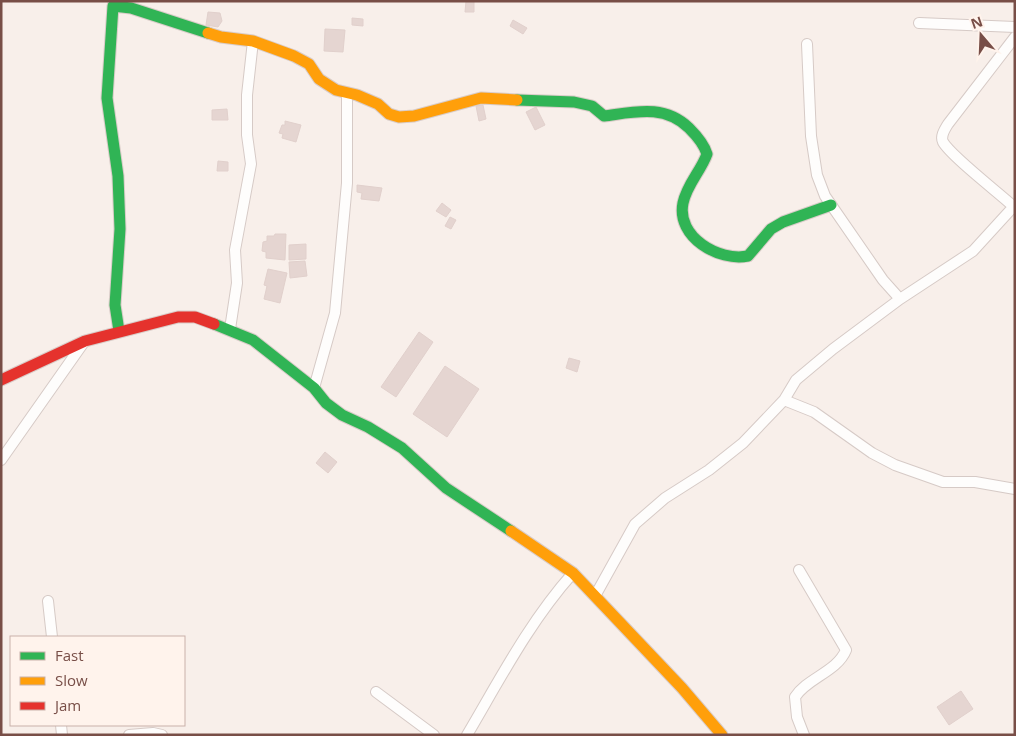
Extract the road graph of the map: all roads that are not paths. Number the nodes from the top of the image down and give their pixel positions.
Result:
1 (919, 23) dead end
2 (1015, 27) edge
3 (1015, 37) edge
4 (253, 41) junction
5 (807, 44) dead end
6 (347, 93) junction
7 (831, 205) junction
8 (1014, 206) edge
9 (900, 300) junction
10 (230, 329) junction
11 (119, 331) junction
12 (84, 341) junction
13 (1, 380) edge
14 (314, 388) junction
15 (784, 400) junction
16 (1, 460) edge
17 (1015, 488) edge
18 (799, 570) dead end
19 (573, 573) junction
20 (595, 596) junction
21 (48, 601) dead end
22 (52, 636) edge
23 (376, 692) dead end
24 (129, 735) edge
25 (162, 735) edge
26 (434, 735) edge
27 (467, 735) edge
28 (722, 735) edge
29 (804, 735) edge

1 - 2 street
3 - 8 street
4 - 6 street
4 - 10 street
4 - 11 street
5 - 7 street
6 - 7 street
6 - 14 street
7 - 9 street
8 - 9 street
9 - 15 street
10 - 11 street
10 - 14 street
11 - 12 street
12 - 13 street
12 - 16 street
14 - 19 street
15 - 17 street
15 - 20 street
18 - 29 street
19 - 20 street
19 - 27 street
20 - 28 street
21 - 22 street
23 - 26 street
24 - 25 street

